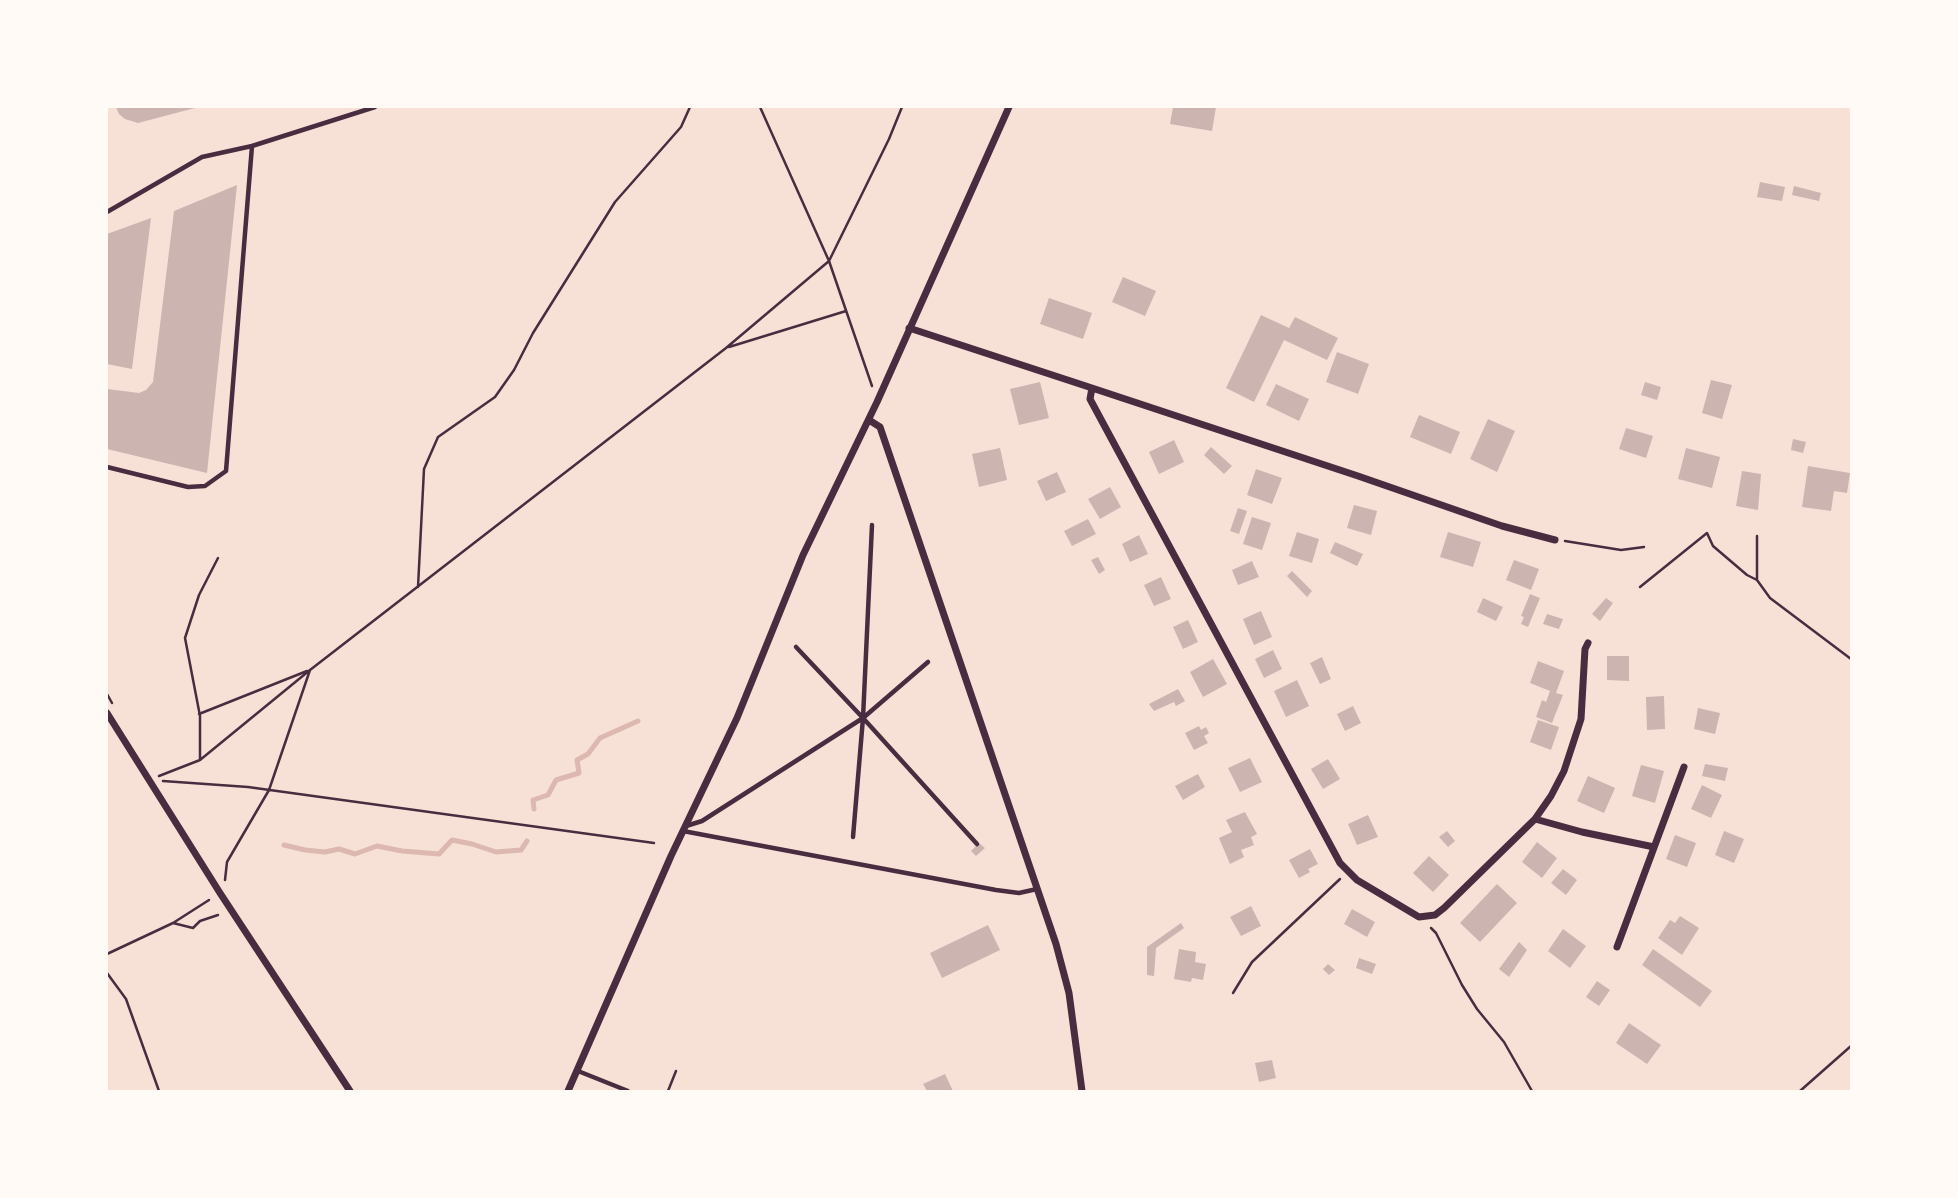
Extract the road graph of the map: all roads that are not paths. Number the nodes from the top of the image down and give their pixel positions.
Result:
1 (375, 107) edge
2 (1009, 107) edge
3 (252, 146) junction
4 (107, 212) edge
5 (909, 328) junction
6 (1092, 388) junction
7 (869, 420) junction
8 (107, 467) edge
9 (872, 525) dead end
10 (1555, 540) road end
11 (1588, 643) dead end
12 (796, 647) dead end
13 (928, 662) dead end
14 (107, 713) edge
15 (863, 718) junction
16 (1685, 767) dead end
17 (1535, 819) junction
18 (684, 829) junction
19 (853, 837) dead end
20 (976, 844) dead end
21 (1654, 847) junction
22 (1037, 889) junction
23 (1616, 947) dead end
24 (578, 1071) junction
25 (350, 1091) edge
26 (568, 1091) edge
27 (628, 1091) edge
28 (1082, 1091) edge

1 - 3 lane
2 - 5 street
3 - 4 lane
3 - 8 lane
5 - 6 street
5 - 7 street
6 - 10 street
6 - 17 street
7 - 18 street
7 - 22 street
9 - 15 lane
11 - 17 street
12 - 15 lane
13 - 15 lane
14 - 25 street
15 - 18 lane
15 - 19 lane
15 - 20 lane
16 - 21 street
17 - 21 street
18 - 22 lane
18 - 24 street
21 - 23 street
22 - 28 street
24 - 26 street
24 - 27 lane

